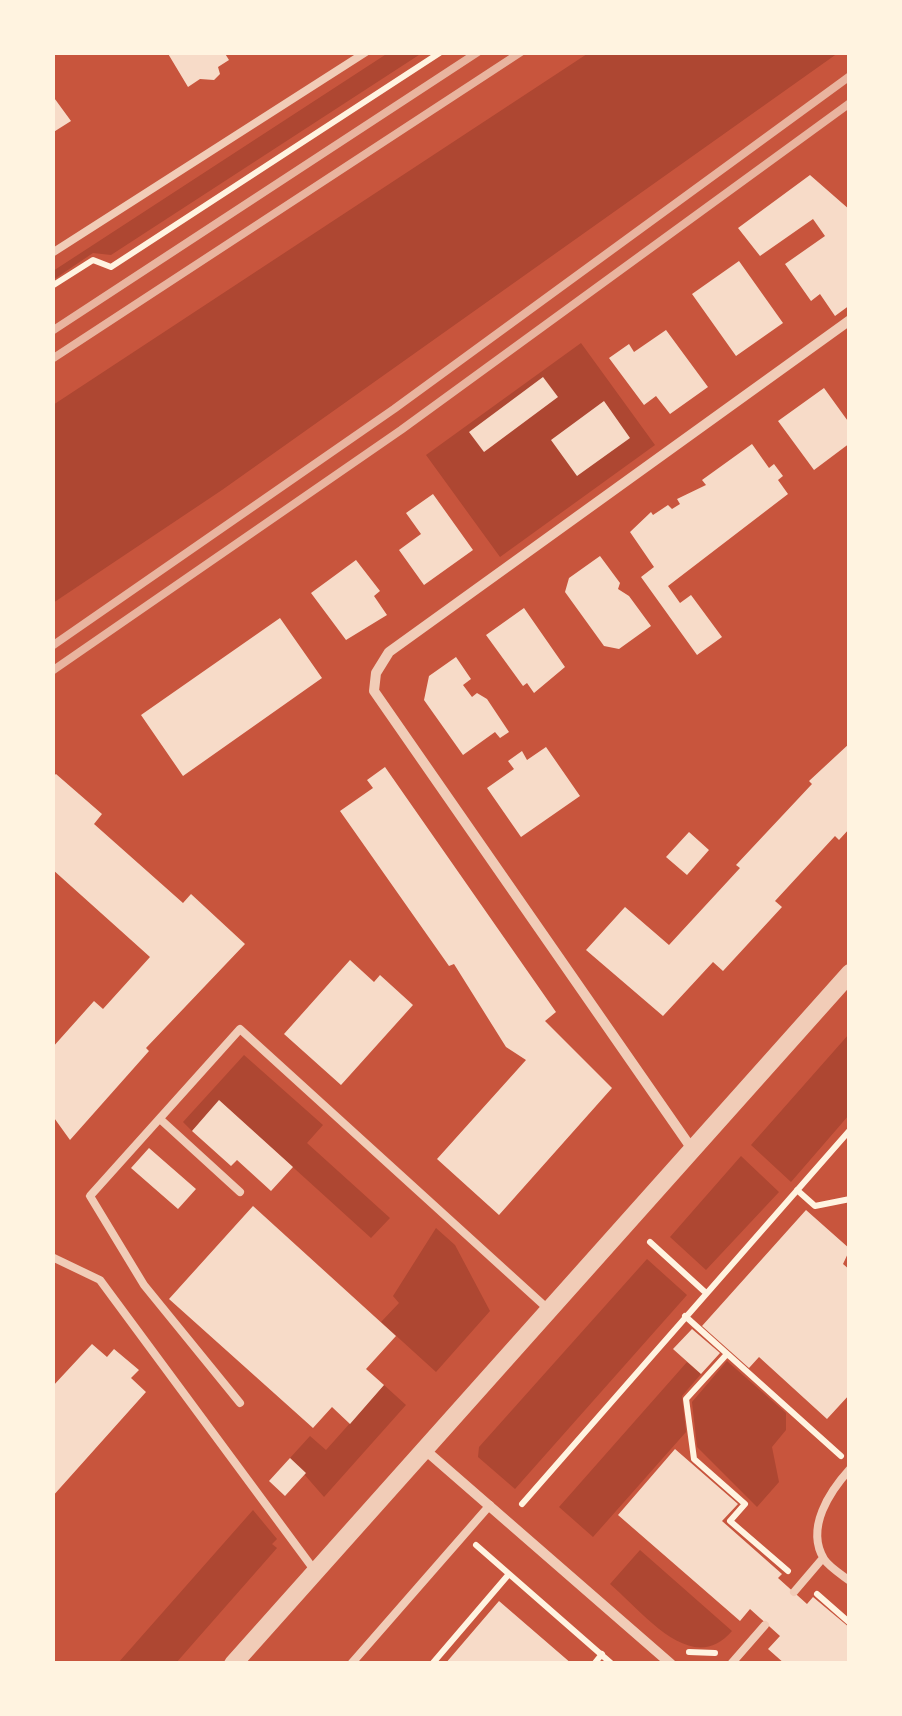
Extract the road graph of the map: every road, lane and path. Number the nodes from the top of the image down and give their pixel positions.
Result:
1 (366, 52) edge
2 (441, 52) edge
3 (52, 253) edge
4 (52, 286) edge
5 (850, 320) edge
6 (850, 974) edge
7 (160, 1118) junction
8 (850, 1130) edge
9 (692, 1149) junction
10 (797, 1190) junction
11 (240, 1192) dead end
12 (850, 1200) edge
13 (650, 1242) dead end
14 (52, 1258) edge
15 (706, 1293) junction
16 (548, 1310) junction
17 (685, 1316) junction
18 (727, 1354) junction
19 (240, 1403) dead end
20 (424, 1449) junction
21 (850, 1466) edge
22 (490, 1506) junction
23 (535, 1516) dead end
24 (464, 1534) junction
25 (824, 1558) junction
26 (314, 1572) junction
27 (508, 1574) junction
28 (850, 1581) edge
29 (784, 1584) dead end
30 (794, 1592) dead end
31 (803, 1600) dead end
32 (850, 1623) edge
33 (765, 1624) dead end
34 (678, 1642) dead end
35 (602, 1654) junction
36 (718, 1654) dead end
37 (233, 1664) edge
38 (351, 1664) edge
39 (432, 1664) edge
40 (594, 1664) edge
41 (612, 1664) edge
42 (671, 1664) edge
43 (731, 1664) edge

1 - 3 lane
2 - 4 path
5 - 9 street
6 - 9 street
7 - 11 lane
7 - 16 lane
7 - 19 lane
8 - 10 path
9 - 16 street
10 - 12 path
10 - 15 path
13 - 15 path
14 - 26 lane
15 - 17 path
16 - 20 street
17 - 18 path
17 - 23 path
18 - 21 path
18 - 29 path
20 - 22 street
20 - 26 street
21 - 25 lane
22 - 24 lane
22 - 42 street
24 - 27 path
24 - 38 lane
25 - 28 lane
25 - 30 lane
26 - 37 street
27 - 35 path
27 - 39 path
31 - 32 path
33 - 43 lane
34 - 36 path
35 - 40 path
35 - 41 path

